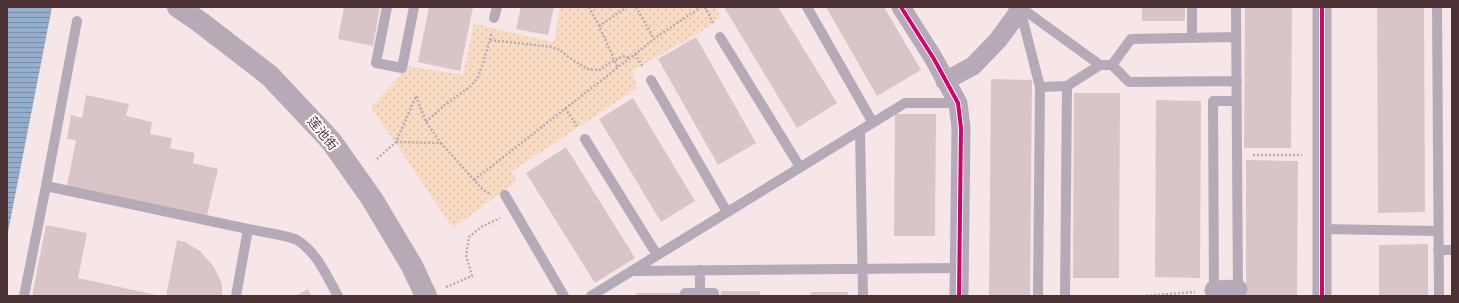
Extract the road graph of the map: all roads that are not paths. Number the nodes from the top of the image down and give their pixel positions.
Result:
1 (178, 7) edge
2 (387, 7) edge
3 (414, 7) edge
4 (497, 7) edge
5 (807, 7) edge
6 (901, 7) edge
7 (1020, 7) edge
8 (1192, 7) edge
9 (1236, 7) edge
10 (1322, 7) edge
11 (1437, 7) edge
12 (494, 18) road end
13 (77, 21) dead end
14 (720, 37) dead end
15 (1236, 37) junction
16 (1192, 38) junction
17 (1100, 65) junction
18 (1112, 65) junction
19 (651, 80) dead end
20 (945, 81) junction
21 (1236, 81) junction
22 (1067, 86) junction
23 (1040, 87) junction
24 (1236, 101) junction
25 (958, 103) junction
26 (873, 122) junction
27 (860, 131) junction
28 (585, 139) road end
29 (800, 168) junction
30 (46, 186) junction
31 (505, 195) road end
32 (727, 212) junction
33 (248, 229) junction
34 (1322, 229) junction
35 (1437, 231) junction
36 (1438, 250) junction
37 (1452, 250) edge
38 (657, 255) junction
39 (959, 268) junction
40 (862, 269) junction
41 (700, 270) junction
42 (633, 271) junction
43 (700, 293) junction
44 (1214, 293) edge
45 (1238, 293) edge
46 (24, 296) edge
47 (236, 296) edge
48 (338, 296) edge
49 (426, 296) edge
50 (564, 296) edge
51 (591, 296) edge
52 (685, 296) edge
53 (714, 296) edge
54 (863, 296) edge
55 (959, 296) edge
56 (1038, 296) edge
57 (1065, 296) edge
58 (1322, 296) edge
59 (1439, 296) edge

1 - 49 main road, 莲池街
2 - 3 lane
4 - 12 lane
5 - 26 lane
6 - 20 street
7 - 17 lane
7 - 20 street
7 - 23 lane
8 - 16 lane
9 - 15 lane
10 - 34 street
11 - 35 lane
13 - 30 lane
14 - 29 lane
15 - 16 lane
15 - 21 lane
16 - 18 lane
17 - 18 lane
17 - 22 lane
18 - 21 lane
19 - 32 lane
20 - 25 street
21 - 24 lane
22 - 23 lane
22 - 57 lane
23 - 56 lane
24 - 44 lane
24 - 45 lane
25 - 26 lane
25 - 39 street
26 - 27 lane
27 - 29 lane
27 - 40 lane
28 - 38 lane
29 - 32 lane
30 - 33 lane
30 - 46 lane
31 - 50 lane
32 - 38 lane
33 - 47 lane
33 - 48 lane
34 - 35 lane
34 - 58 street
35 - 36 lane
36 - 37 lane
36 - 59 lane
38 - 42 lane
39 - 40 lane
39 - 55 street
40 - 41 lane
40 - 54 lane
41 - 42 lane
41 - 43 lane
42 - 51 lane
43 - 52 lane
43 - 53 lane
44 - 45 street

